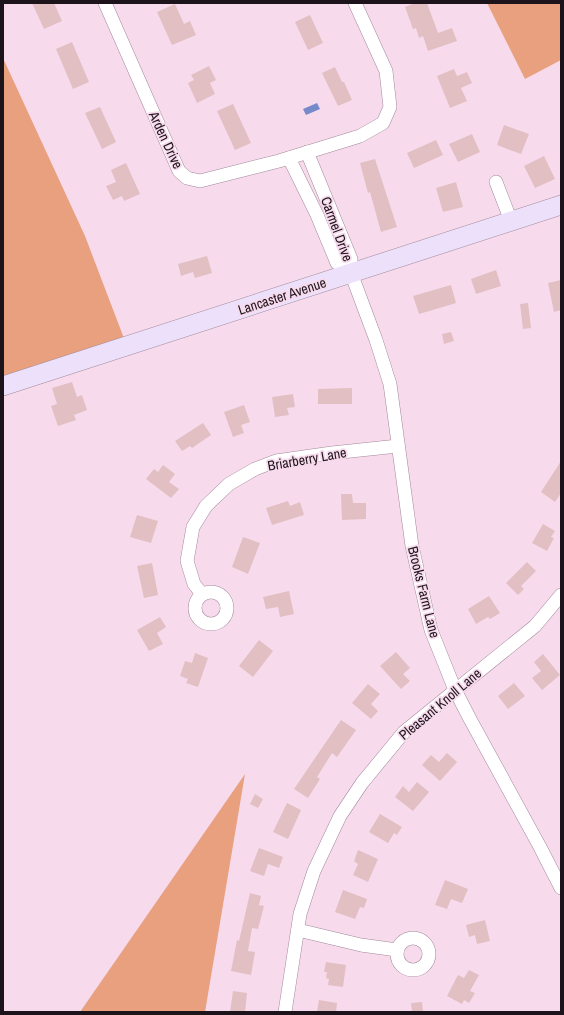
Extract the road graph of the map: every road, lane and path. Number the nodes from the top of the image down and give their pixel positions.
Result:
1 (105, 3) edge
2 (355, 3) edge
3 (307, 152) junction
4 (289, 158) junction
5 (496, 182) dead end
6 (561, 205) edge
7 (511, 221) junction
8 (351, 273) junction
9 (3, 386) edge
10 (398, 446) junction
11 (202, 594) dead end
12 (561, 595) edge
13 (455, 690) junction
14 (561, 888) edge
15 (298, 930) junction
16 (397, 950) dead end
17 (285, 1012) edge

1 - 4 street, Arden Drive
2 - 3 street, Arden Drive
3 - 4 street, Arden Drive
3 - 8 street, Carmel Drive
4 - 8 street, Carmel Drive
5 - 7 street
6 - 7 main road, Lancaster Avenue
7 - 8 main road, Lancaster Avenue
8 - 9 main road, Lancaster Avenue
8 - 10 street, Brooks Farm Lane
10 - 11 street, Briarberry Lane
10 - 13 street, Brooks Farm Lane
12 - 13 street, Pleasant Knoll Lane
13 - 14 street, Brooks Farm Lane
13 - 15 street, Pleasant Knoll Lane
15 - 16 street
15 - 17 street, Pleasant Knoll Lane

